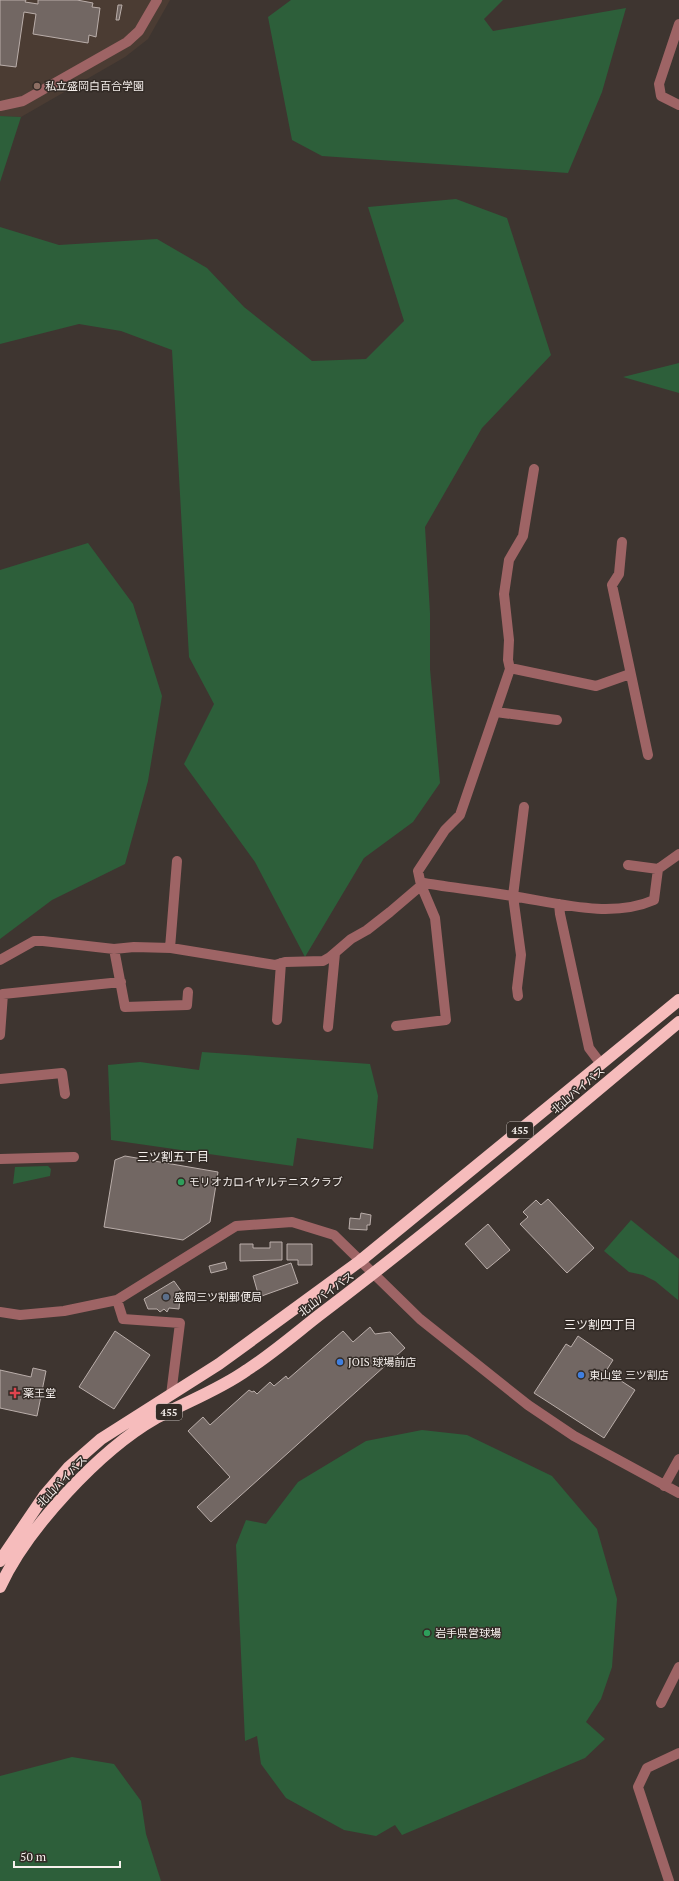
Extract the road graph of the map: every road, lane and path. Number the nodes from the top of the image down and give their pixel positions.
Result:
1 (157, 0) edge
2 (679, 24) edge
3 (679, 105) edge
4 (0, 106) edge
5 (534, 469) dead end
6 (622, 542) dead end
7 (510, 668) junction
8 (630, 674) junction
9 (496, 712) junction
10 (557, 720) dead end
11 (648, 755) dead end
12 (524, 807) dead end
13 (679, 854) edge
14 (177, 861) dead end
15 (628, 865) dead end
16 (658, 869) junction
17 (421, 885) junction
18 (513, 896) junction
19 (559, 904) junction
20 (170, 948) junction
21 (114, 949) junction
22 (335, 953) junction
23 (0, 960) edge
24 (281, 963) junction
25 (121, 982) junction
26 (188, 992) dead end
27 (518, 996) dead end
28 (679, 1000) edge
29 (277, 1020) dead end
30 (679, 1022) edge
31 (396, 1026) dead end
32 (328, 1027) dead end
33 (0, 1035) edge
34 (601, 1064) junction
35 (0, 1079) edge
36 (65, 1094) dead end
37 (74, 1157) dead end
38 (0, 1159) edge
39 (360, 1261) junction
40 (373, 1274) junction
41 (117, 1300) junction
42 (0, 1312) edge
43 (171, 1395) junction
44 (679, 1459) edge
45 (664, 1486) junction
46 (679, 1494) edge
47 (0, 1561) edge
48 (0, 1587) edge
49 (679, 1667) edge
50 (661, 1703) dead end
51 (679, 1753) edge
52 (669, 1881) edge

1 - 4 street
2 - 3 street
5 - 7 street
6 - 8 street
7 - 8 street
7 - 9 street
8 - 11 street
9 - 10 street
9 - 17 street
12 - 18 street
13 - 16 street
14 - 20 street
15 - 16 street
16 - 19 street
17 - 18 street
17 - 22 street
17 - 31 street
18 - 19 street
18 - 27 street
19 - 34 street
20 - 21 street
20 - 24 street
21 - 23 street
21 - 25 street
22 - 24 street
22 - 32 street
24 - 29 street
25 - 26 street
25 - 33 street
28 - 34 highway, 北山バイパス / 455
30 - 40 highway, 北山バイパス / 455
34 - 39 highway, 北山バイパス / 455
35 - 36 street
37 - 38 street
39 - 40 street
39 - 41 street
39 - 43 highway, 北山バイパス / 455
40 - 45 street
40 - 48 highway, 北山バイパス / 455
41 - 42 street
41 - 43 street
43 - 47 highway, 北山バイパス / 455
44 - 45 street
45 - 46 street
49 - 50 street
51 - 52 street

